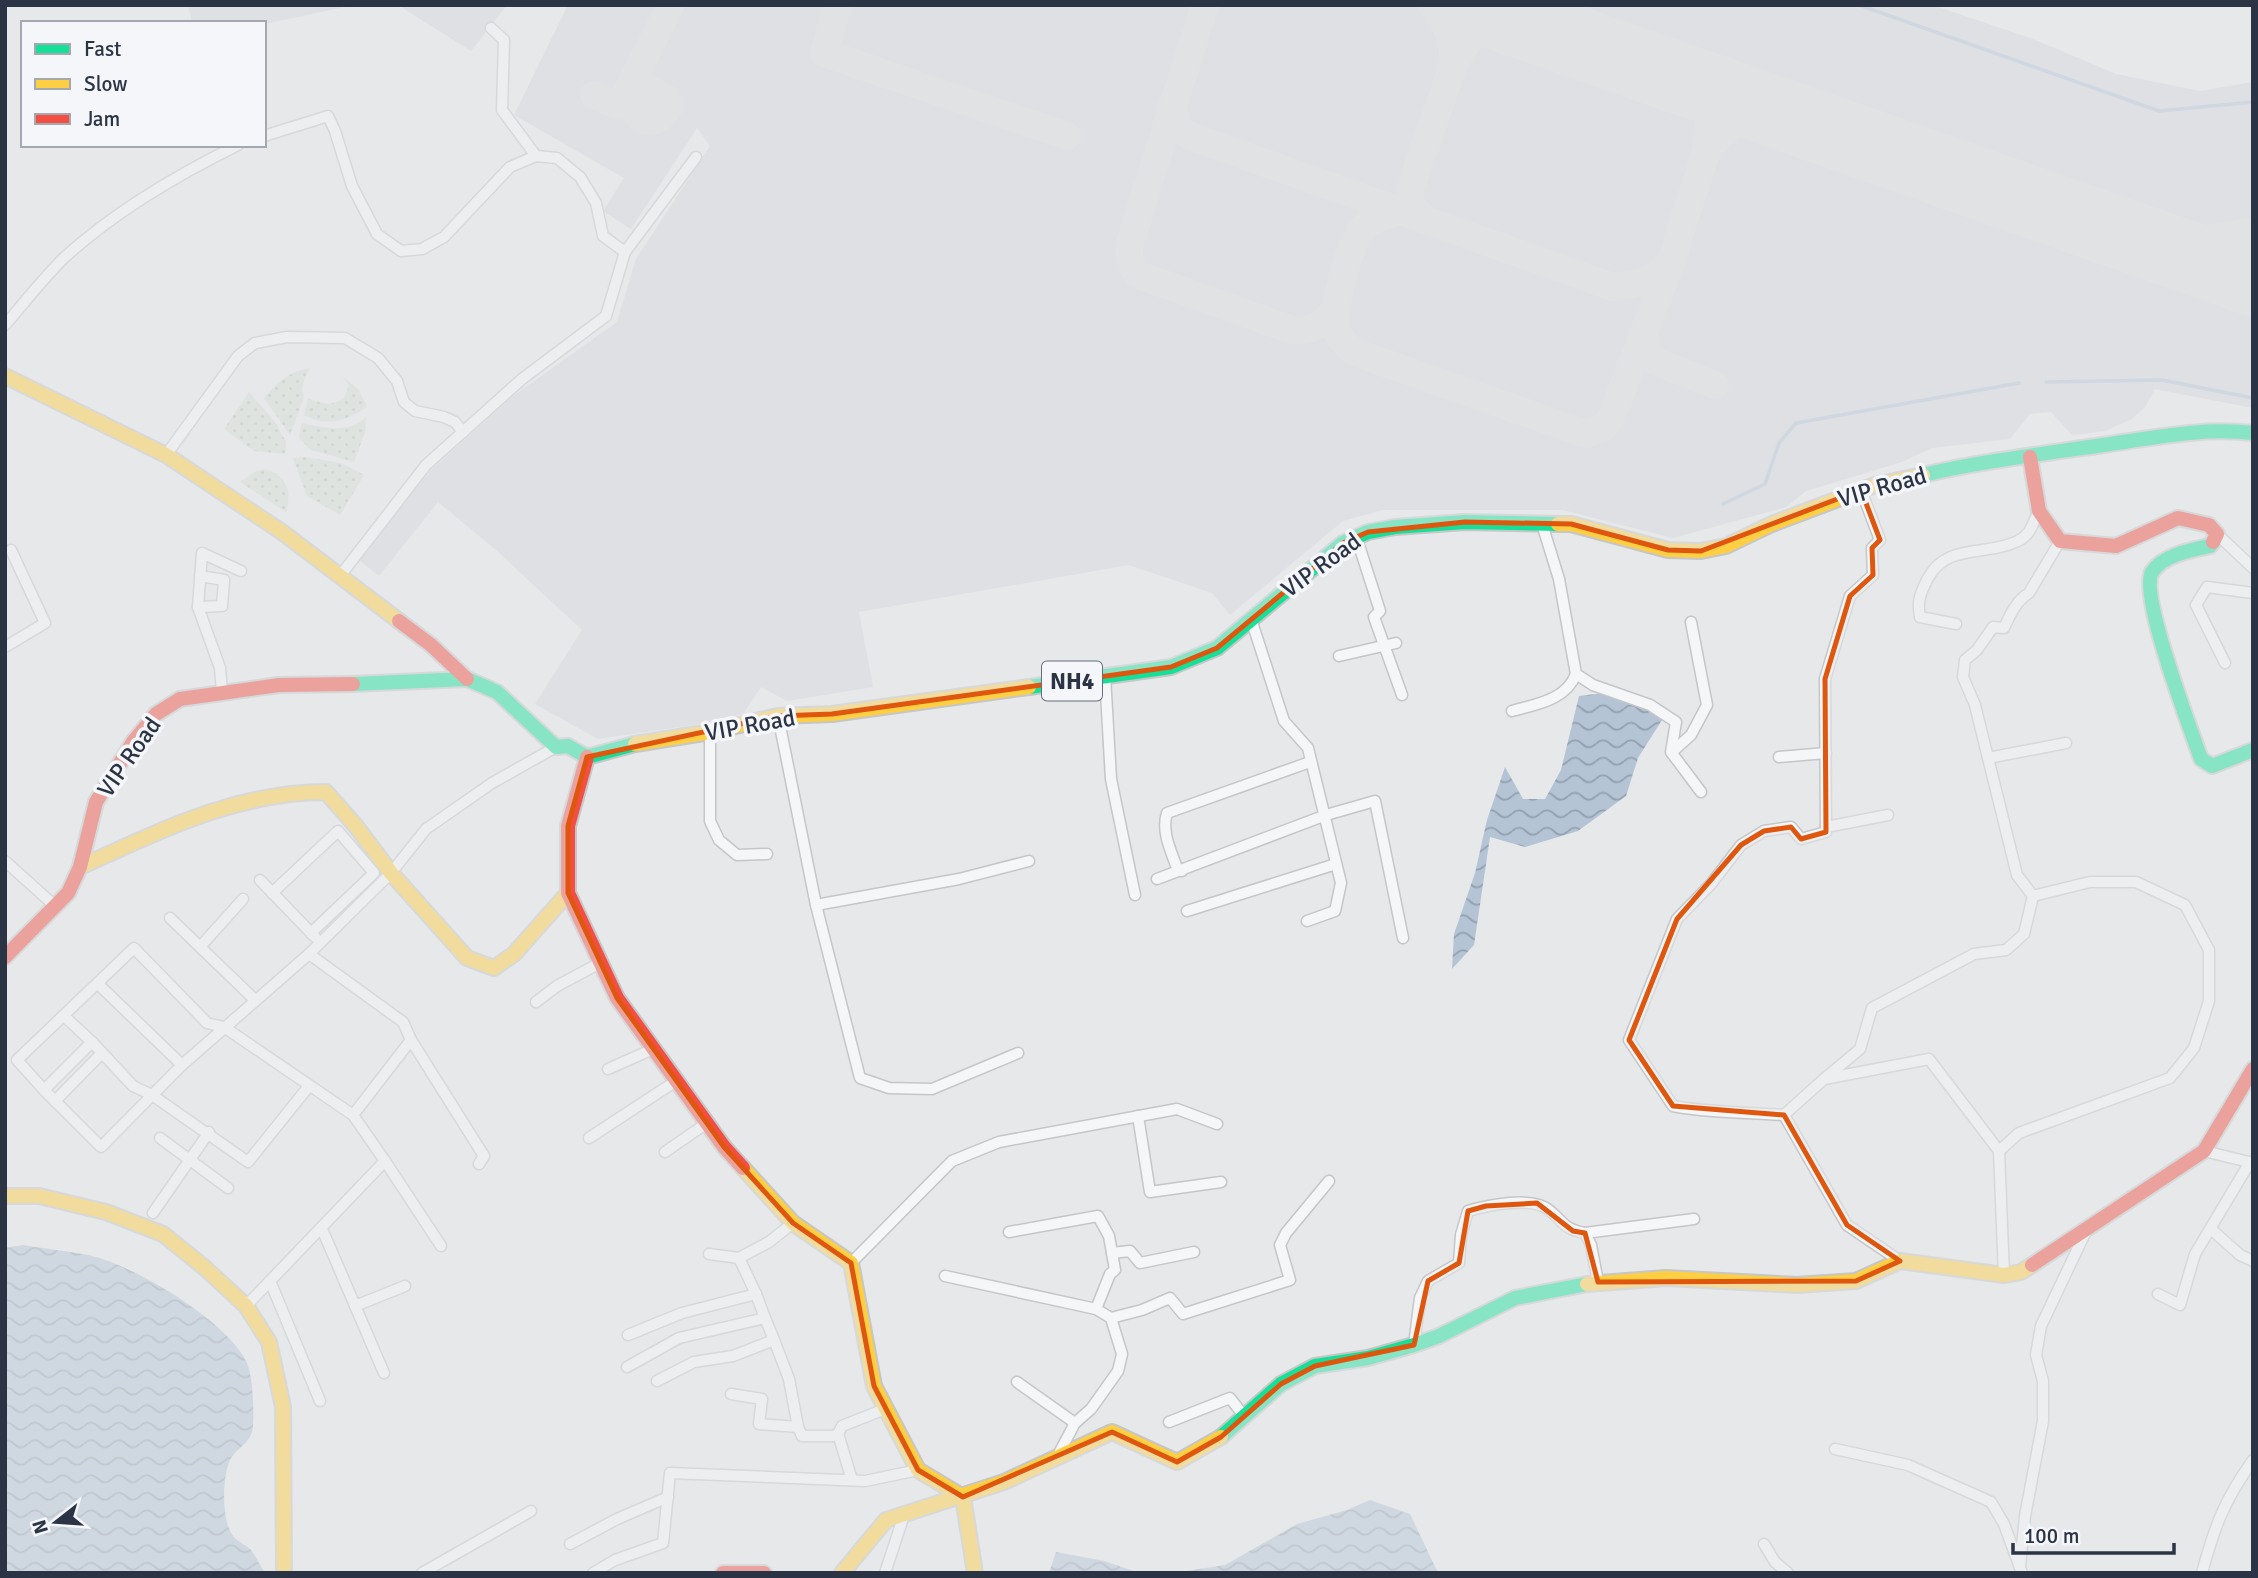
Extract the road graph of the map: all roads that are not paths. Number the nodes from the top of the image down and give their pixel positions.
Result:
1 (491, 28) dead end
2 (266, 135) edge
3 (234, 147) edge
4 (536, 156) junction
5 (696, 157) dead end
6 (625, 252) junction
7 (5, 325) edge
8 (5, 376) edge
9 (463, 432) junction
10 (2253, 432) edge
11 (166, 455) junction
12 (2030, 457) junction
13 (1861, 490) junction
14 (2039, 511) junction
15 (1542, 524) junction
16 (2217, 534) junction
17 (1356, 536) junction
18 (2060, 541) junction
19 (12, 550) dead end
20 (2253, 568) edge
21 (241, 571) dead end
22 (200, 576) junction
23 (340, 576) junction
24 (2253, 593) edge
25 (198, 607) junction
26 (1251, 619) junction
27 (1691, 622) dead end
28 (1956, 624) dead end
29 (1396, 643) dead end
30 (1385, 646) junction
31 (5, 647) edge
32 (1339, 656) dead end
33 (2225, 663) dead end
34 (1576, 674) junction
35 (1105, 676) junction
36 (467, 679) junction
37 (222, 692) junction
38 (1402, 695) dead end
39 (1512, 711) dead end
40 (778, 716) junction
41 (710, 732) junction
42 (2066, 743) dead end
43 (556, 747) junction
44 (2253, 750) edge
45 (1671, 752) junction
46 (1826, 753) junction
47 (587, 757) junction
48 (1779, 757) dead end
49 (1988, 758) junction
50 (1310, 762) junction
51 (1701, 792) dead end
52 (1326, 815) junction
53 (1888, 815) dead end
54 (1826, 827) junction
55 (767, 854) dead end
56 (5, 861) edge
57 (1029, 861) dead end
58 (1336, 864) junction
59 (80, 867) junction
60 (1182, 871) junction
61 (391, 873) junction
62 (1157, 879) dead end
63 (260, 880) dead end
64 (272, 893) junction
65 (568, 893) junction
66 (1135, 895) dead end
67 (2033, 896) junction
68 (243, 899) dead end
69 (816, 905) junction
70 (55, 906) junction
71 (1187, 911) dead end
72 (170, 918) dead end
73 (1307, 921) dead end
74 (311, 933) junction
75 (1403, 938) dead end
76 (320, 943) junction
77 (200, 947) junction
78 (309, 954) junction
79 (5, 957) edge
80 (600, 962) junction
81 (98, 984) junction
82 (255, 1000) junction
83 (536, 1002) dead end
84 (64, 1016) junction
85 (224, 1027) junction
86 (411, 1040) junction
87 (92, 1042) junction
88 (653, 1049) junction
89 (102, 1053) junction
90 (1018, 1053) dead end
91 (182, 1065) junction
92 (608, 1069) dead end
93 (2253, 1069) edge
94 (1824, 1079) junction
95 (676, 1081) junction
96 (309, 1086) junction
97 (44, 1090) junction
98 (152, 1095) junction
99 (55, 1101) junction
100 (353, 1115) junction
101 (1784, 1115) junction
102 (1138, 1116) junction
103 (707, 1123) junction
104 (1217, 1124) dead end
105 (209, 1132) junction
106 (160, 1138) dead end
107 (589, 1138) dead end
108 (1999, 1151) junction
109 (2204, 1151) junction
110 (664, 1152) dead end
111 (190, 1159) junction
112 (385, 1161) junction
113 (2251, 1162) edge
114 (479, 1164) dead end
115 (1329, 1181) dead end
116 (1220, 1182) dead end
117 (228, 1188) dead end
118 (5, 1196) edge
119 (153, 1213) dead end
120 (1694, 1219) dead end
121 (793, 1223) junction
122 (2087, 1228) junction
123 (322, 1229) junction
124 (2211, 1229) junction
125 (1009, 1232) dead end
126 (1585, 1233) junction
127 (441, 1246) dead end
128 (1194, 1252) dead end
129 (1112, 1253) junction
130 (709, 1254) dead end
131 (738, 1258) junction
132 (1900, 1261) junction
133 (2253, 1261) edge
134 (851, 1262) junction
135 (2004, 1275) junction
136 (946, 1276) dead end
137 (270, 1282) junction
138 (1598, 1282) junction
139 (405, 1286) dead end
140 (756, 1294) junction
141 (2158, 1294) dead end
142 (246, 1306) junction
143 (355, 1306) junction
144 (1096, 1309) junction
145 (765, 1318) junction
146 (1111, 1318) junction
147 (628, 1335) dead end
148 (774, 1340) junction
149 (1414, 1345) junction
150 (626, 1367) dead end
151 (384, 1374) dead end
152 (657, 1381) dead end
153 (1017, 1382) dead end
154 (731, 1394) dead end
155 (320, 1401) dead end
156 (886, 1409) junction
157 (1244, 1416) junction
158 (1169, 1422) dead end
159 (1075, 1423) junction
160 (798, 1427) junction
161 (838, 1434) junction
162 (1835, 1449) dead end
163 (1056, 1458) junction
164 (2253, 1460) edge
165 (918, 1470) junction
166 (852, 1480) junction
167 (668, 1497) junction
168 (962, 1497) junction
169 (531, 1511) dead end
170 (904, 1515) junction
171 (570, 1544) dead end
172 (1764, 1544) dead end
173 (2021, 1569) edge
174 (284, 1573) edge
175 (422, 1573) edge
176 (593, 1573) edge
177 (723, 1573) edge
178 (764, 1573) edge
179 (842, 1573) edge
180 (885, 1573) edge
181 (975, 1573) edge
182 (1788, 1573) edge
183 (2202, 1573) edge

1 - 4 street
2 - 4 street
3 - 7 street
4 - 6 street
5 - 6 street
6 - 9 street
8 - 11 main road, VIP Road
9 - 11 street
9 - 23 street
10 - 12 main road, VIP Road / NH4
11 - 23 main road, VIP Road
12 - 13 main road, VIP Road / NH4
12 - 14 main road
13 - 15 main road, VIP Road / NH4
13 - 46 street
14 - 18 main road
14 - 28 street
15 - 17 main road, VIP Road / NH4
15 - 34 street
16 - 18 main road
16 - 20 street
16 - 44 main road
17 - 26 main road, VIP Road / NH4
17 - 30 street
18 - 49 street
19 - 31 street
21 - 22 street
22 - 25 street
22 - 25 street
23 - 36 main road, VIP Road
24 - 33 street
25 - 37 street
26 - 35 main road, VIP Road / NH4
26 - 50 street
27 - 45 street
29 - 30 street
30 - 32 street
30 - 38 street
34 - 39 street
34 - 45 street
35 - 40 main road, VIP Road / NH4
35 - 66 street
36 - 37 main road, VIP Road
36 - 43 main road, VIP Road
37 - 59 main road, VIP Road
40 - 41 main road, VIP Road / NH4
40 - 69 street
41 - 47 main road, VIP Road / NH4
41 - 55 street
42 - 49 street
43 - 47 main road, VIP Road
43 - 61 street
45 - 51 street
46 - 48 street
46 - 54 street
47 - 65 main road
49 - 67 street
50 - 52 street
50 - 60 street
52 - 58 street
52 - 60 street
52 - 75 street
53 - 54 street
54 - 101 street
56 - 70 street
57 - 69 street
58 - 71 street
58 - 73 street
59 - 61 main road
59 - 70 main road, VIP Road
60 - 62 street
61 - 65 main road
61 - 76 street
63 - 64 street
64 - 74 street
64 - 74 street
65 - 80 main road
67 - 94 street
67 - 108 street
68 - 77 street
69 - 90 street
70 - 79 main road, VIP Road
72 - 77 street
74 - 76 street
76 - 78 street
77 - 82 street
78 - 82 street
78 - 86 street
80 - 83 street
80 - 88 main road
81 - 84 street
81 - 85 street
81 - 91 street
82 - 85 street
84 - 87 street
84 - 97 street
85 - 91 street
85 - 96 street
86 - 100 street
86 - 114 street
87 - 89 street
87 - 97 street
88 - 92 street
88 - 95 main road
89 - 98 street
89 - 99 street
91 - 98 street
93 - 109 main road
94 - 101 street
94 - 108 street
95 - 103 main road
95 - 107 street
96 - 100 street
96 - 105 street
97 - 99 street
98 - 99 street
98 - 105 street
100 - 112 street
101 - 132 street
102 - 104 street
102 - 116 street
102 - 134 street
103 - 110 street
103 - 121 main road
105 - 111 street
106 - 111 street
108 - 135 street
109 - 113 street
109 - 122 main road
111 - 117 street
111 - 119 street
112 - 123 street
112 - 127 street
113 - 124 street
115 - 146 street
118 - 142 main road
120 - 126 street
121 - 131 street
121 - 134 main road
122 - 135 main road
122 - 173 street
123 - 137 street
123 - 143 street
124 - 133 street
124 - 141 street
125 - 129 street
126 - 138 street
126 - 149 street
128 - 129 street
129 - 144 street
130 - 131 street
131 - 140 street
132 - 135 main road
132 - 138 main road
134 - 156 main road
136 - 144 street
137 - 142 street
137 - 155 street
138 - 149 main road
139 - 143 street
140 - 145 street
140 - 147 street
142 - 174 main road
143 - 151 street
144 - 146 street
145 - 148 street
145 - 150 street
146 - 159 street
148 - 152 street
148 - 160 street
149 - 157 main road
153 - 159 street
154 - 160 street
156 - 161 street
156 - 165 main road
157 - 158 street
157 - 163 main road
159 - 163 street
160 - 161 street
161 - 166 street
162 - 173 street
163 - 168 main road
164 - 183 street
165 - 166 street
165 - 168 main road
166 - 167 street
167 - 171 street
167 - 176 street
168 - 170 main road
168 - 181 main road
169 - 175 street
170 - 179 main road
170 - 180 street
172 - 182 street
177 - 178 main road

